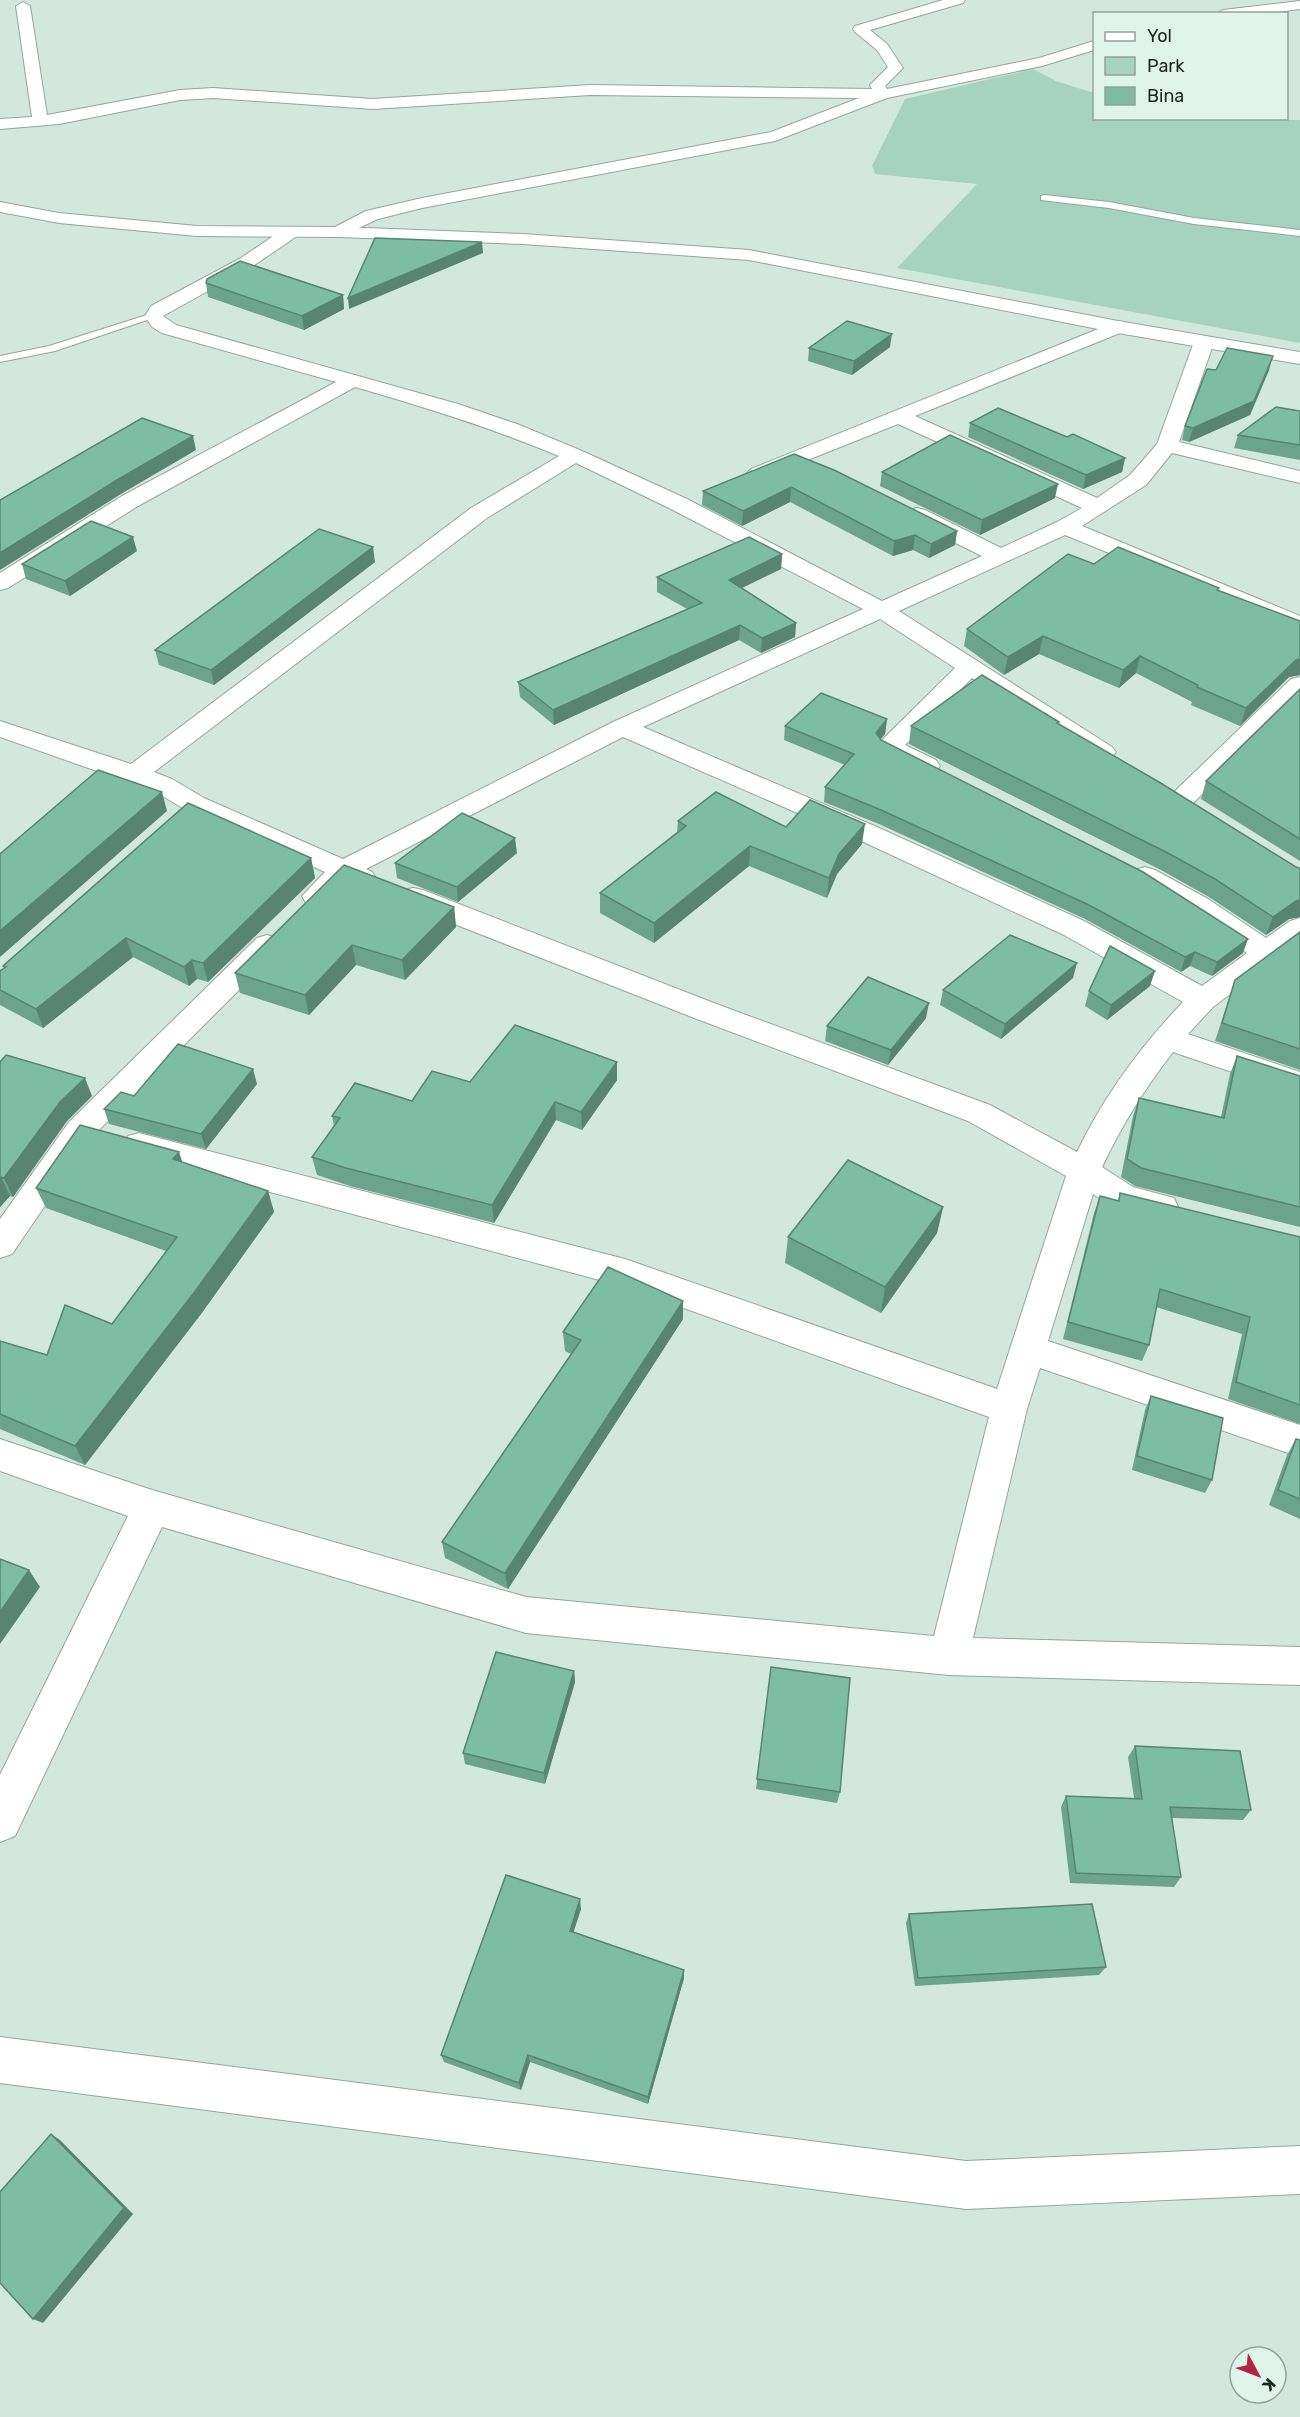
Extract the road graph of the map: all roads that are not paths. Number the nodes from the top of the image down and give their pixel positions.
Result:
1 (958, 0) edge
2 (1300, 5) edge
3 (23, 6) dead end
4 (1240, 12) edge
5 (1093, 46) edge
6 (883, 94) junction
7 (40, 121) junction
8 (0, 124) edge
9 (1044, 198) dead end
10 (0, 207) edge
11 (291, 232) junction
12 (339, 232) junction
13 (1300, 233) edge
14 (154, 316) junction
15 (1118, 327) junction
16 (1204, 342) junction
17 (1300, 358) edge
18 (0, 359) edge
19 (354, 380) junction
20 (900, 417) junction
21 (1167, 446) junction
22 (574, 455) junction
23 (799, 457) junction
24 (820, 467) edge
25 (1300, 477) edge
26 (745, 478) edge
27 (701, 496) dead end
28 (679, 504) junction
29 (894, 504) edge
30 (1099, 507) junction
31 (1065, 527) junction
32 (1000, 556) junction
33 (0, 583) edge
34 (882, 610) junction
35 (1300, 624) edge
36 (971, 667) junction
37 (1300, 684) edge
38 (622, 727) junction
39 (0, 729) edge
40 (1120, 763) edge
41 (135, 774) junction
42 (952, 779) edge
43 (1180, 801) edge
44 (1119, 863) edge
45 (343, 870) junction
46 (1300, 928) edge
47 (1266, 952) junction
48 (1203, 1000) junction
49 (1167, 1038) junction
50 (1300, 1084) edge
51 (80, 1130) junction
52 (1084, 1171) junction
53 (1190, 1215) edge
54 (0, 1245) edge
55 (1028, 1349) junction
56 (1009, 1409) junction
57 (1300, 1441) edge
58 (0, 1455) edge
59 (152, 1507) junction
60 (949, 1656) junction
61 (1300, 1666) edge
62 (0, 1821) edge
63 (0, 2060) edge
64 (1300, 2170) edge

1 - 6 street
2 - 4 street
3 - 7 street
5 - 6 street
6 - 7 street
6 - 12 street
7 - 8 street
9 - 13 lane
10 - 11 street
11 - 12 street
11 - 14 street
12 - 15 street
14 - 18 lane
14 - 19 street
15 - 16 street
15 - 20 street
16 - 17 street
16 - 21 street
19 - 22 street
19 - 33 street
20 - 23 street
20 - 30 street
21 - 25 street
21 - 30 street
22 - 28 street
22 - 41 street
23 - 24 street
23 - 26 street
27 - 28 street
28 - 34 street
29 - 32 street
30 - 31 street
31 - 32 street
31 - 35 street
32 - 34 street
34 - 36 street
34 - 38 street
36 - 40 street
36 - 42 street
37 - 43 street
38 - 45 street
38 - 48 street
39 - 41 street
41 - 45 street
44 - 47 street
45 - 51 street
45 - 52 street
46 - 47 street
47 - 48 street
48 - 49 street
49 - 50 street
49 - 52 street
51 - 54 street
51 - 56 street
52 - 53 street
52 - 55 street
55 - 56 street
55 - 57 street
56 - 60 street
58 - 59 street
59 - 60 street
59 - 62 street
60 - 61 street
63 - 64 street

